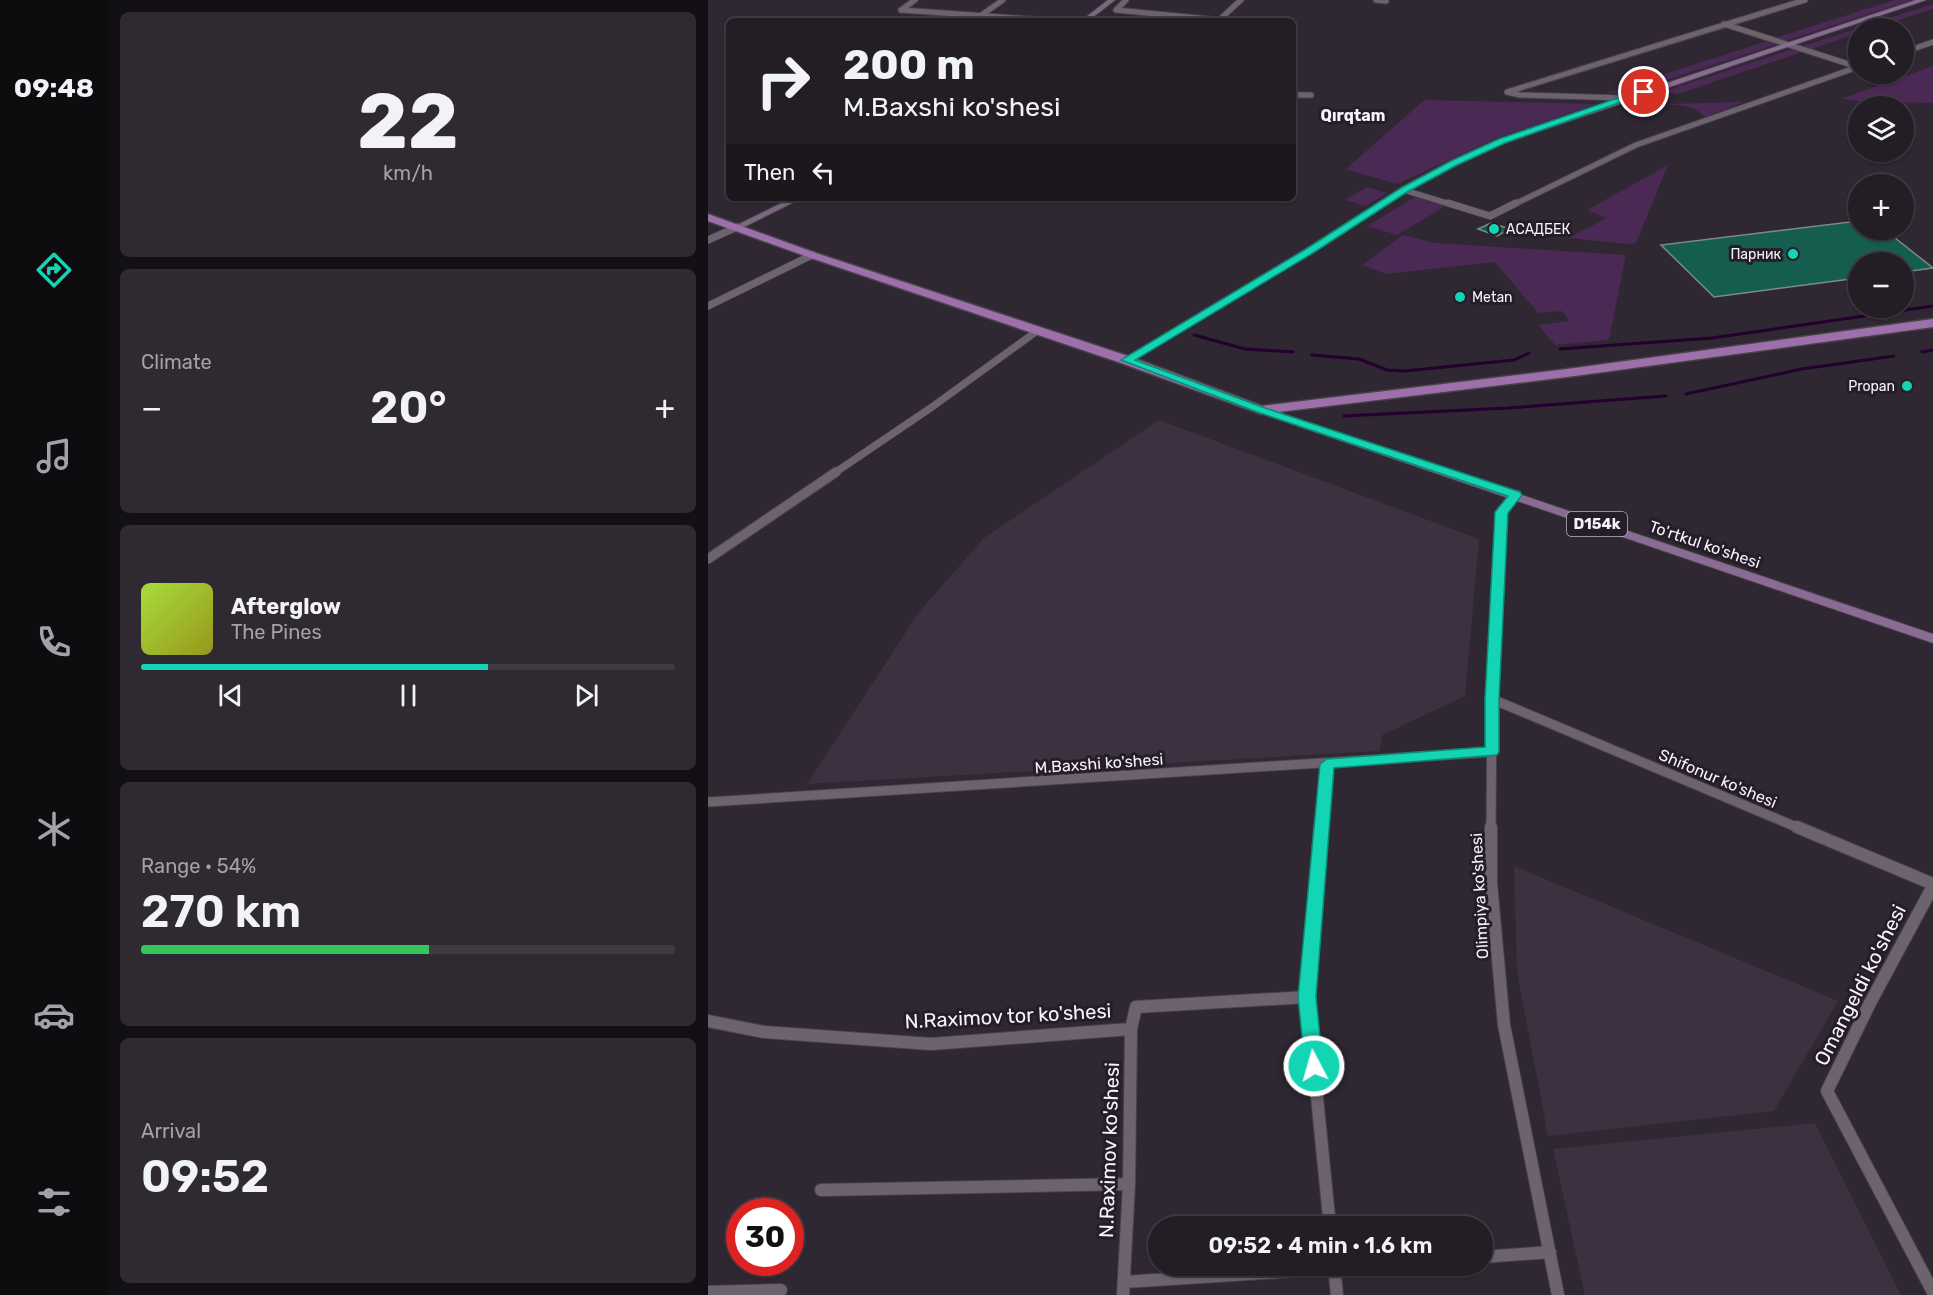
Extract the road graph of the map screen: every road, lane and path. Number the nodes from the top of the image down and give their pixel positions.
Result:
1 (915, 0) edge
2 (1003, 0) edge
3 (1112, 0) edge
4 (1126, 0) edge
5 (1241, 0) edge
6 (1376, 0) edge
7 (1805, 0) edge
8 (1923, 0) edge
9 (1386, 1) edge
10 (981, 15) junction
11 (977, 18) edge
12 (1020, 18) edge
13 (1088, 18) edge
14 (1190, 18) edge
15 (1221, 18) edge
16 (1724, 24) junction
17 (1933, 42) edge
18 (1787, 44) junction
19 (1914, 49) edge
20 (1848, 64) edge
21 (1848, 71) edge
22 (1296, 95) edge
23 (1311, 95) dead end
24 (1624, 98) junction
25 (1404, 190) junction
26 (792, 201) edge
27 (708, 217) edge
28 (737, 227) junction
29 (708, 240) edge
30 (812, 255) junction
31 (708, 306) edge
32 (1933, 323) edge
33 (1037, 331) junction
34 (1126, 360) junction
35 (1261, 410) junction
36 (1516, 495) junction
37 (708, 559) edge
38 (1933, 639) edge
39 (1492, 699) junction
40 (1492, 752) junction
41 (1327, 764) junction
42 (708, 802) edge
43 (1933, 885) edge
44 (1307, 997) junction
45 (708, 1021) edge
46 (1131, 1029) junction
47 (1129, 1184) junction
48 (821, 1190) dead end
49 (1329, 1216) edge
50 (1550, 1252) junction
51 (1493, 1256) edge
52 (1254, 1276) edge
53 (1336, 1276) edge
54 (1123, 1289) edge
55 (781, 1290) dead end
56 (708, 1292) edge
57 (1933, 1292) edge
58 (1337, 1295) edge
59 (1558, 1295) edge

1 - 10 street
2 - 10 street
3 - 13 street
4 - 14 street
5 - 15 street
6 - 9 street
7 - 16 street
8 - 18 main road
10 - 11 street
10 - 12 street
16 - 18 street
16 - 24 street
17 - 19 street
18 - 20 street
18 - 24 main road
21 - 25 street
22 - 23 street
24 - 25 main road
25 - 34 main road
26 - 28 street
27 - 28 highway
28 - 29 street
28 - 30 highway
30 - 31 street
30 - 33 highway
32 - 35 highway
33 - 34 highway
33 - 37 street
34 - 35 highway
35 - 36 main road, To'rtkul ko'shesi / D154k
36 - 38 main road, To'rtkul ko'shesi / D154k
36 - 39 street, Olimpiya ko'shesi
39 - 40 street, Olimpiya ko'shesi
39 - 43 street, Shifonur ko'shesi
40 - 41 street, M.Baxshi ko'shesi
40 - 50 street, Olimpiya ko'shesi
41 - 42 street, M.Baxshi ko'shesi
41 - 44 street
43 - 57 street, Omangeldi ko'shesi
44 - 46 street, N.Raximov ko'shesi
44 - 49 street
45 - 46 street, N.Raximov tor ko'shesi
46 - 47 street, N.Raximov ko'shesi
47 - 48 street
47 - 54 street, N.Raximov ko'shesi
50 - 51 street
50 - 59 street, Olimpiya ko'shesi
52 - 54 street
53 - 58 street
55 - 56 street

